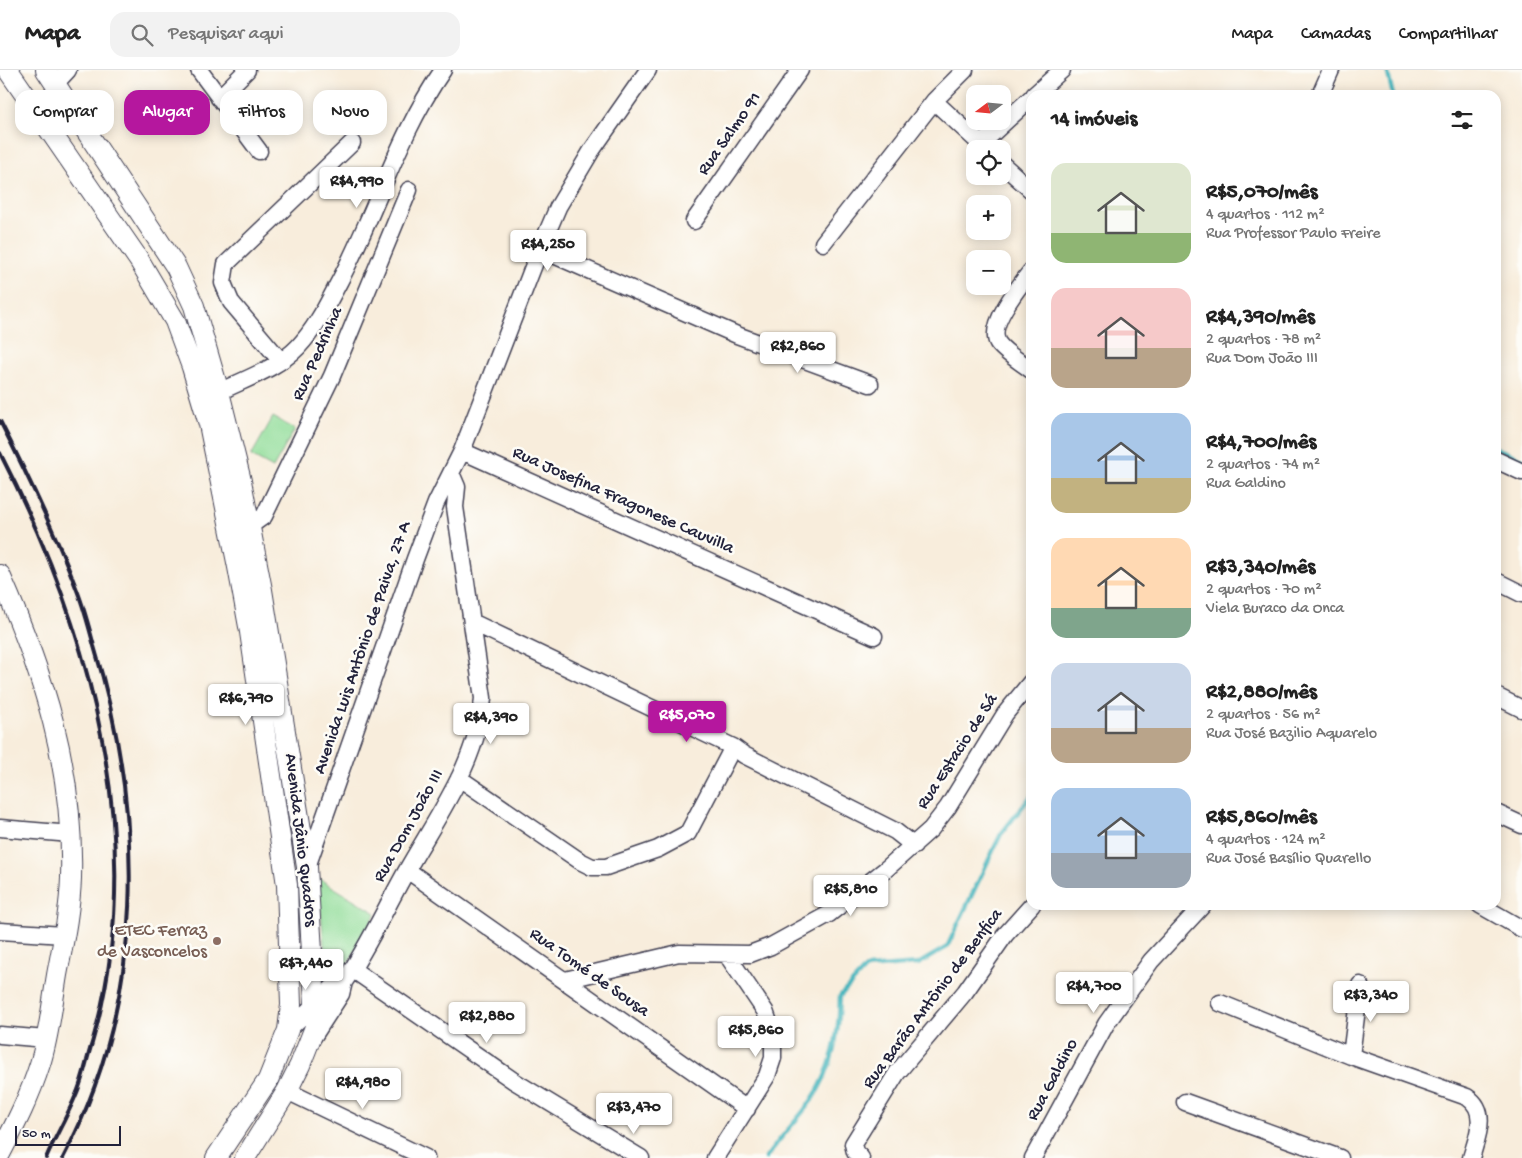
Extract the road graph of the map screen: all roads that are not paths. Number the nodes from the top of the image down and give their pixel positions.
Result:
1 (8, 70) edge
2 (199, 70) edge
3 (247, 70) edge
4 (443, 70) edge
5 (648, 70) edge
6 (800, 70) edge
7 (965, 70) edge
8 (1062, 70) edge
9 (1331, 70) edge
10 (56, 75) edge
11 (1040, 90) edge
12 (1322, 90) edge
13 (219, 98) junction
14 (934, 102) junction
15 (1026, 103) edge
16 (976, 140) edge
17 (989, 140) edge
18 (352, 143) dead end
19 (259, 151) dead end
20 (1011, 172) edge
21 (1026, 186) edge
22 (409, 190) dead end
23 (694, 221) dead end
24 (823, 243) dead end
25 (540, 248) junction
26 (1026, 278) edge
27 (187, 291) junction
28 (166, 303) junction
29 (280, 360) junction
30 (1026, 366) edge
31 (870, 384) dead end
32 (219, 392) junction
33 (218, 422) junction
34 (462, 451) junction
35 (1501, 462) edge
36 (1522, 472) edge
37 (451, 473) junction
38 (250, 526) junction
39 (0, 575) edge
40 (1501, 584) edge
41 (1522, 594) edge
42 (472, 622) junction
43 (874, 636) dead end
44 (1026, 688) edge
45 (1501, 698) edge
46 (1522, 709) edge
47 (733, 747) junction
48 (459, 778) junction
49 (1501, 815) edge
50 (1522, 825) edge
51 (0, 828) edge
52 (70, 834) junction
53 (914, 846) junction
54 (307, 867) junction
55 (407, 870) junction
56 (1028, 910) edge
57 (1198, 910) edge
58 (1489, 910) edge
59 (1522, 928) edge
60 (0, 931) edge
61 (64, 935) junction
62 (727, 955) junction
63 (348, 976) junction
64 (565, 980) junction
65 (1360, 985) dead end
66 (315, 1003) junction
67 (1220, 1003) dead end
68 (288, 1030) junction
69 (0, 1035) edge
70 (46, 1038) junction
71 (310, 1042) junction
72 (1350, 1056) junction
73 (287, 1091) junction
74 (1185, 1102) dead end
75 (747, 1109) junction
76 (1, 1149) edge
77 (857, 1151) edge
78 (216, 1158) edge
79 (245, 1158) edge
80 (426, 1158) edge
81 (641, 1158) edge
82 (715, 1158) edge
83 (1034, 1158) edge
84 (1340, 1158) edge
85 (1472, 1158) edge

1 - 28 main road
2 - 13 street
3 - 13 street
4 - 29 street
5 - 25 street, Avenida Luis Antônio de Paiva, 27 A
6 - 23 street, Rua Salmo 91
7 - 14 street
8 - 11 street
9 - 12 street
10 - 27 main road
13 - 19 street
14 - 16 street
14 - 24 street
15 - 17 street
18 - 29 street
20 - 21 street
22 - 38 street, Rua Pedrinha
25 - 31 street
25 - 34 street, Avenida Luis Antônio de Paiva, 27 A
26 - 30 street
27 - 28 main road
27 - 32 main road
28 - 33 main road
29 - 32 street
32 - 33 main road
33 - 38 main road, Avenida Jânio Quadros
33 - 68 main road, Avenida Jânio Quadros
34 - 37 street, Avenida Luis Antônio de Paiva, 27 A
34 - 43 street, Rua Josefina Fragonese Cauvilla
35 - 36 street
37 - 42 street, Rua Dom João III
37 - 54 street, Avenida Luis Antônio de Paiva, 27 A
38 - 54 main road, Avenida Jânio Quadros
39 - 52 main road
40 - 41 street
42 - 47 street
42 - 48 street, Rua Dom João III
44 - 53 street, Rua Estacio de Sá
45 - 46 street
47 - 48 street
47 - 53 street
48 - 55 street, Rua Dom João III
49 - 50 street
51 - 52 street
52 - 61 main road
53 - 62 street, Rua Estacio de Sá
54 - 66 main road, Avenida Jânio Quadros
55 - 63 street, Rua Dom João III
55 - 64 street, Rua Tomé de Sousa
56 - 77 street, Rua Barão Antônio de Benfica
57 - 83 street, Rua Galdino
58 - 59 street
60 - 61 street
61 - 70 main road
62 - 64 street, Rua Estacio de Sá
62 - 75 street
63 - 66 street, Rua Dom João III
63 - 71 street, Rua Dom João III
63 - 81 street
64 - 75 street, Rua Tomé de Sousa
65 - 72 street
66 - 68 street, Rua Dom João III
66 - 71 main road, Avenida Jânio Quadros
67 - 72 street
68 - 78 main road, Avenida Jânio Quadros
69 - 70 street
70 - 76 main road
71 - 73 main road, Avenida Jânio Quadros
72 - 85 street
73 - 79 main road, Avenida Jânio Quadros
73 - 80 street
74 - 84 street
75 - 82 street

